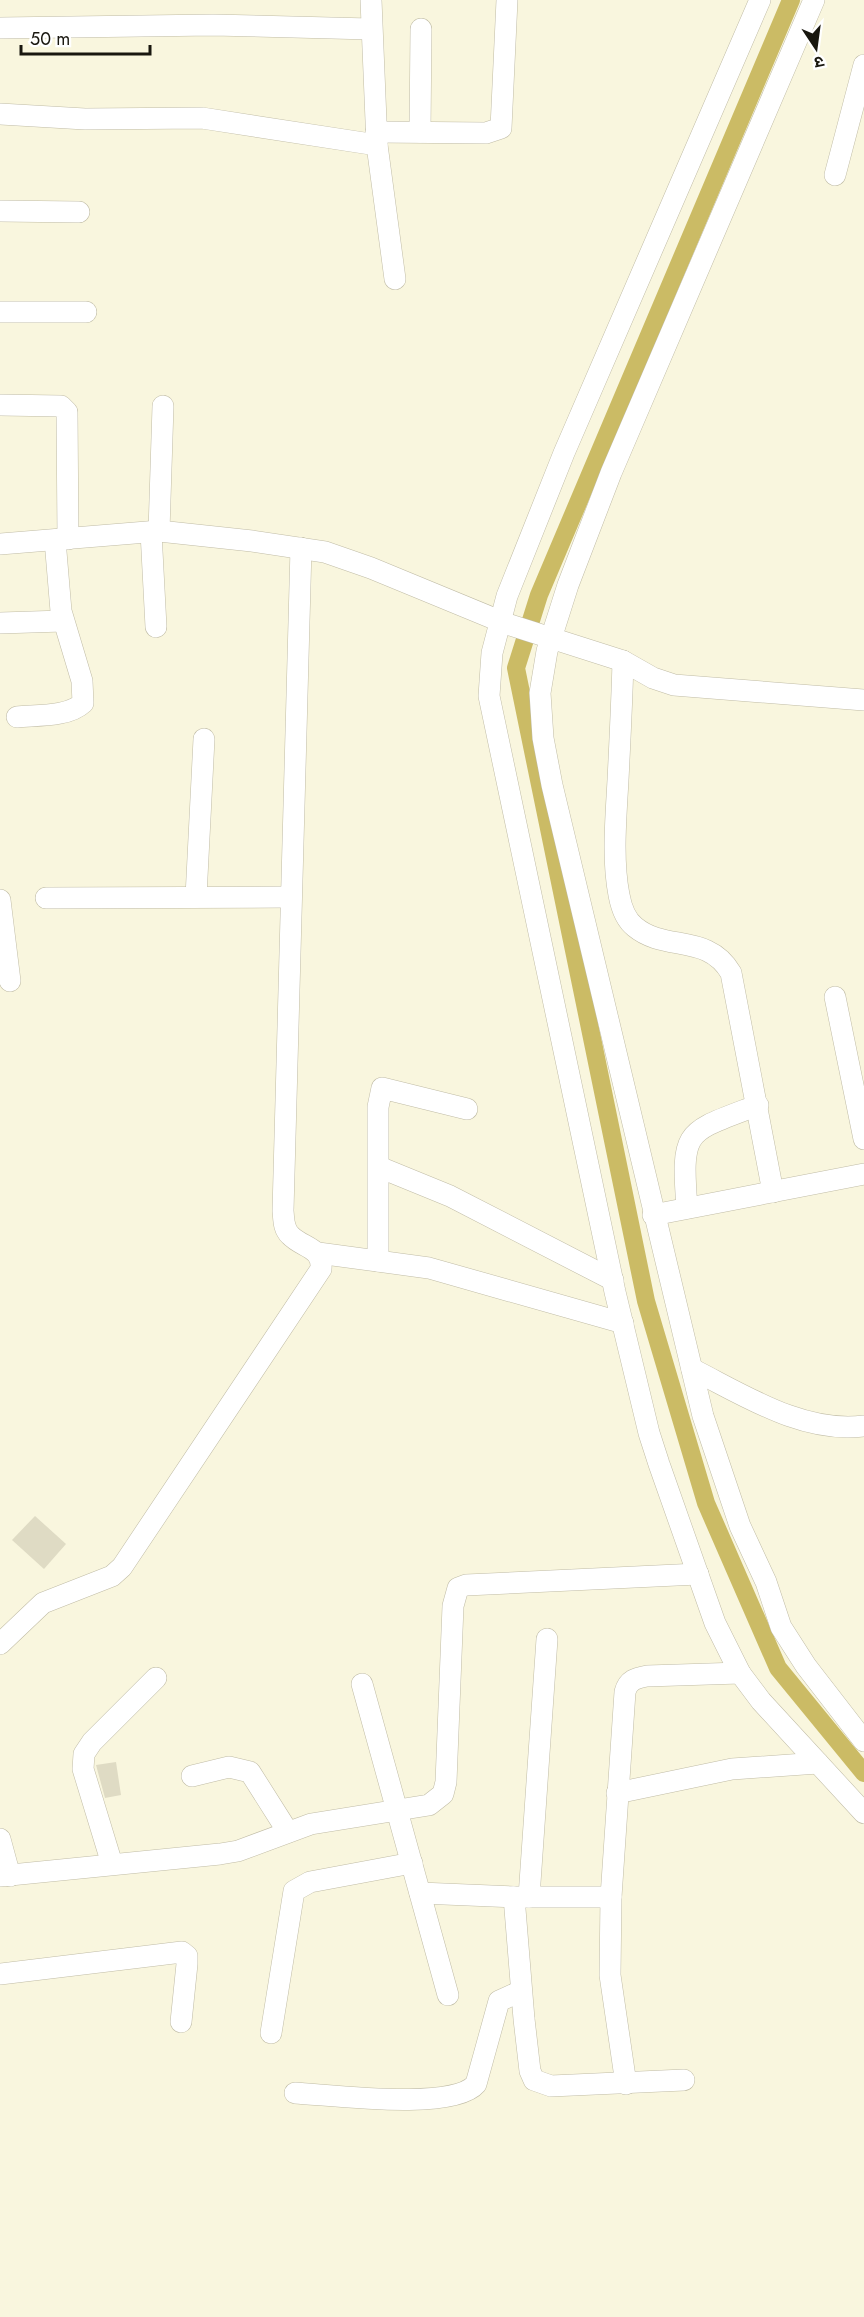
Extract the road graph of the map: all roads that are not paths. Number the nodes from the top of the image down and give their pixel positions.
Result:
1 (371, 0) edge
2 (507, 0) edge
3 (760, 0) edge
4 (814, 0) edge
5 (0, 28) edge
6 (370, 29) junction
7 (421, 29) dead end
8 (864, 65) edge
9 (0, 114) edge
10 (420, 132) junction
11 (376, 139) junction
12 (835, 175) dead end
13 (0, 211) edge
14 (79, 212) dead end
15 (395, 279) dead end
16 (0, 312) edge
17 (86, 312) dead end
18 (0, 405) edge
19 (163, 406) dead end
20 (155, 532) junction
21 (61, 539) junction
22 (0, 544) edge
23 (301, 548) junction
24 (63, 621) junction
25 (504, 622) junction
26 (0, 623) edge
27 (156, 627) dead end
28 (547, 636) junction
29 (623, 661) junction
30 (864, 700) edge
31 (18, 717) dead end
32 (204, 739) dead end
33 (196, 897) junction
34 (290, 897) junction
35 (46, 898) dead end
36 (0, 902) edge
37 (10, 981) dead end
38 (835, 997) dead end
39 (758, 1105) junction
40 (467, 1109) dead end
41 (864, 1139) edge
42 (379, 1167) junction
43 (864, 1174) edge
44 (773, 1192) junction
45 (687, 1208) junction
46 (653, 1215) junction
47 (318, 1252) junction
48 (378, 1261) junction
49 (613, 1280) junction
50 (623, 1323) junction
51 (692, 1369) junction
52 (864, 1426) edge
53 (698, 1574) junction
54 (547, 1639) dead end
55 (0, 1644) edge
56 (740, 1673) junction
57 (156, 1678) dead end
58 (362, 1683) dead end
59 (864, 1741) edge
60 (818, 1763) junction
61 (192, 1776) dead end
62 (617, 1793) junction
63 (397, 1811) junction
64 (864, 1813) edge
65 (288, 1832) junction
66 (0, 1839) edge
67 (412, 1863) junction
68 (112, 1864) junction
69 (5, 1876) edge
70 (420, 1893) junction
71 (521, 1897) junction
72 (611, 1897) junction
73 (0, 1974) edge
74 (521, 1991) junction
75 (448, 1995) dead end
76 (181, 2022) dead end
77 (271, 2033) dead end
78 (684, 2080) dead end
79 (626, 2084) junction
80 (295, 2093) dead end

1 - 6 street
2 - 10 street
3 - 25 street
4 - 28 street
5 - 6 street
6 - 11 street
7 - 10 street
8 - 12 street
9 - 11 street
10 - 11 street
11 - 15 street
13 - 14 street
16 - 17 street
18 - 21 street
19 - 20 street
20 - 21 street
20 - 23 street
20 - 27 street
21 - 22 street
21 - 24 street
23 - 25 street
23 - 34 street
24 - 26 street
24 - 31 street
25 - 28 street
25 - 49 street
28 - 29 street
28 - 46 street
29 - 30 street
29 - 39 street
32 - 33 street
33 - 34 street
33 - 35 street
34 - 47 street
36 - 37 street
38 - 41 street
39 - 44 street
39 - 45 street
40 - 42 street
42 - 48 street
42 - 49 street
43 - 44 street
44 - 45 street
45 - 46 street
46 - 51 street
47 - 48 street
47 - 55 street
48 - 50 street
49 - 50 street
50 - 53 street
51 - 52 street
51 - 59 street
53 - 56 street
53 - 63 street
54 - 71 street
56 - 60 street
56 - 62 street
57 - 68 street
58 - 63 street
60 - 62 street
60 - 64 street
61 - 65 street
62 - 72 street
63 - 65 street
63 - 67 street
65 - 68 street
66 - 69 street
67 - 70 street
67 - 77 street
68 - 69 street
70 - 71 street
70 - 75 street
71 - 72 street
71 - 74 street
72 - 79 street
73 - 76 street
74 - 79 street
74 - 80 street
78 - 79 street

